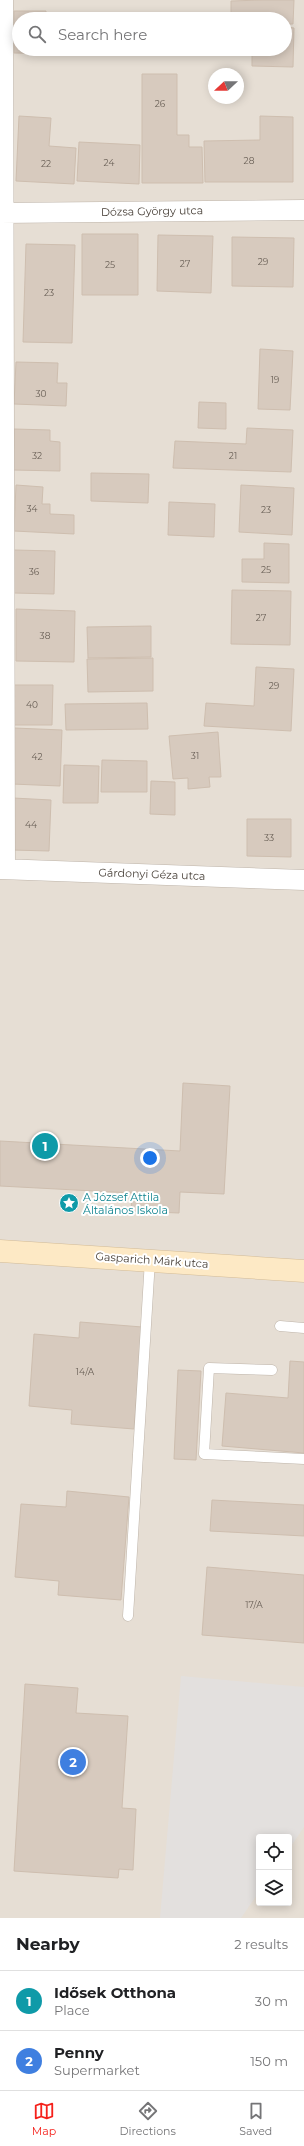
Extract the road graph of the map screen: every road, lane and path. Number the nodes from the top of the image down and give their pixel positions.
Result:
1 (3, 0) edge
2 (304, 210) edge
3 (2, 213) edge
4 (3, 869) edge
5 (304, 880) edge
6 (0, 1251) edge
7 (150, 1260) junction
8 (304, 1271) edge
9 (280, 1326) dead end
10 (304, 1328) edge
11 (272, 1370) dead end
12 (304, 1459) edge
13 (128, 1616) dead end

1 - 3 street
2 - 3 street, Dózsa György utca
3 - 4 street
4 - 5 street, Gárdonyi Géza utca
6 - 7 street, Gasparich Márk utca
7 - 8 street, Gasparich Márk utca
7 - 13 lane
9 - 10 lane
11 - 12 lane

